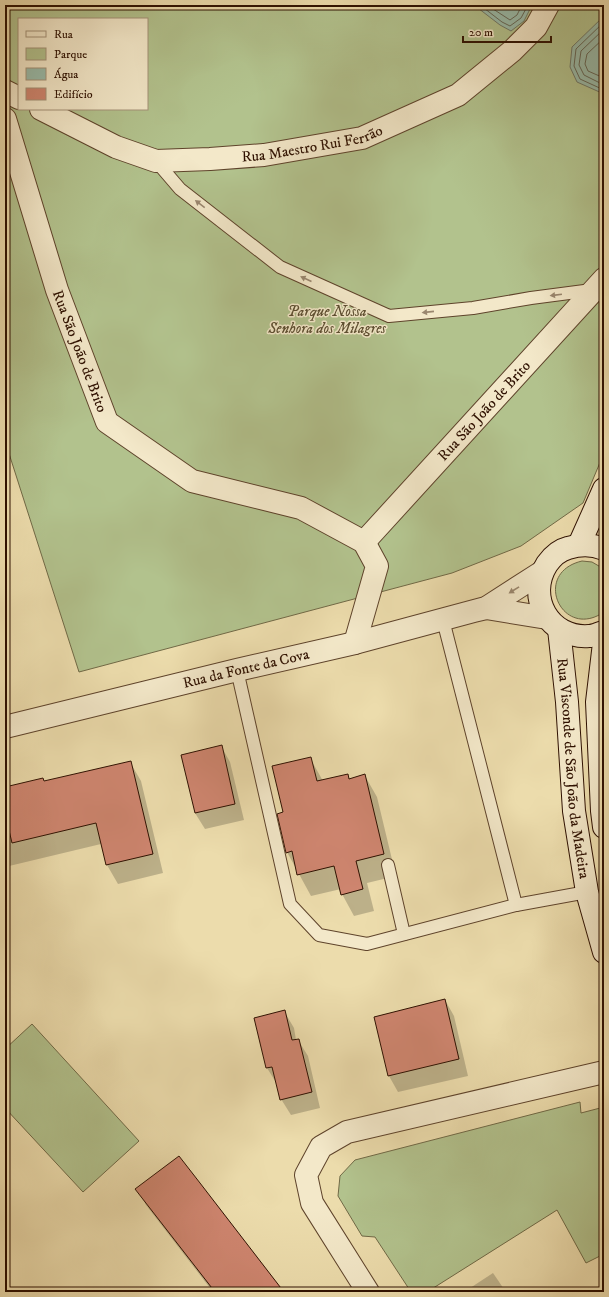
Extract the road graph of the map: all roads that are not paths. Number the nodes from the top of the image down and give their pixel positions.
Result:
1 (548, 5) edge
2 (5, 91) edge
3 (18, 98) edge
4 (43, 110) edge
5 (5, 119) edge
6 (156, 161) junction
7 (600, 285) edge
8 (604, 489) edge
9 (364, 542) junction
10 (579, 544) junction
11 (604, 549) edge
12 (542, 572) junction
13 (486, 608) junction
14 (443, 620) junction
15 (553, 624) junction
16 (604, 632) edge
17 (355, 643) junction
18 (604, 643) edge
19 (237, 670) junction
20 (5, 727) edge
21 (604, 827) edge
22 (388, 865) dead end
23 (587, 892) junction
24 (516, 905) junction
25 (404, 934) junction
26 (604, 952) edge
27 (604, 1072) edge
28 (368, 1292) edge

1 - 6 street, Rua Maestro Rui Ferrão
2 - 3 street
4 - 6 street, Rua Maestro Rui Ferrão
5 - 9 street, Rua São João de Brito
7 -> 6 lane
7 - 9 street, Rua São João de Brito
8 - 10 street
9 - 17 street
10 - 11 street, Rua Visconde de São João da Madeira
10 - 12 street, Rua Visconde de São João da Madeira
12 -> 13 street, Rua da Fonte da Cova
12 - 15 street, Rua Visconde de São João da Madeira
13 - 14 street, Rua da Fonte da Cova
13 - 15 street, Rua da Fonte da Cova
14 - 17 street, Rua da Fonte da Cova
14 - 24 lane
15 - 16 street, Rua Visconde de São João da Madeira
15 - 23 street, Rua Visconde de São João da Madeira
17 - 19 street, Rua da Fonte da Cova
18 - 21 street, Rua Visconde de São João da Madeira
19 - 20 street, Rua da Fonte da Cova
19 - 25 lane
22 - 25 lane
23 - 24 lane
23 - 26 street, Rua Visconde de São João da Madeira
24 - 25 lane
27 - 28 street

